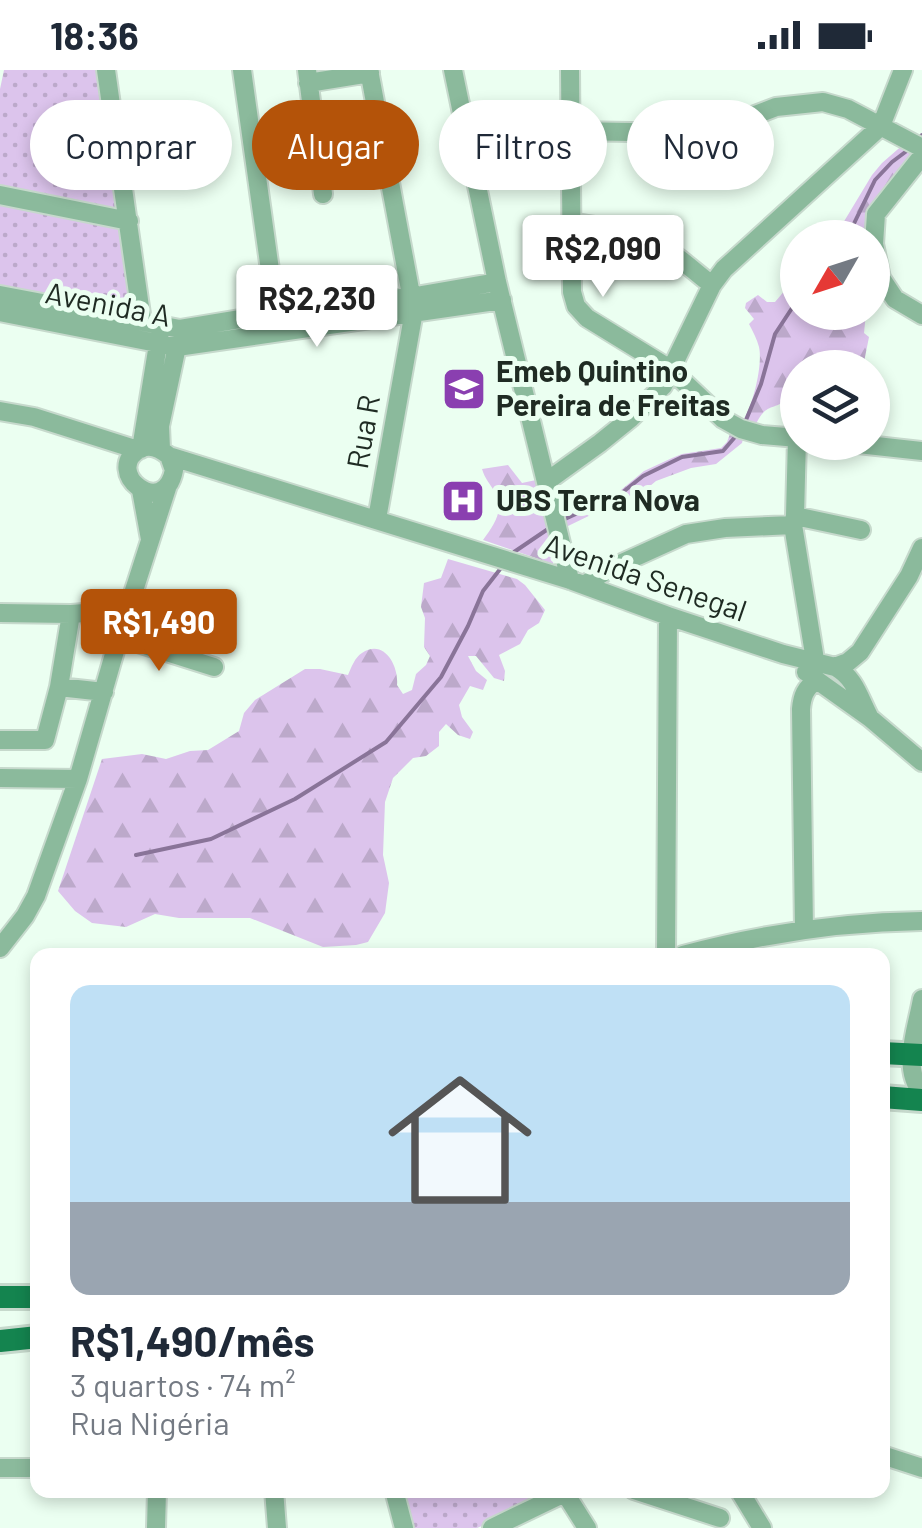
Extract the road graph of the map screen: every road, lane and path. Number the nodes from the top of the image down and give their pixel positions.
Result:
1 (106, 70) edge
2 (242, 70) edge
3 (453, 70) edge
4 (570, 70) edge
5 (902, 70) edge
6 (370, 72) edge
7 (307, 76) edge
8 (375, 100) edge
9 (459, 100) edge
10 (571, 100) edge
11 (881, 126) junction
12 (607, 131) edge
13 (922, 148) edge
14 (922, 156) edge
15 (321, 190) edge
16 (391, 190) edge
17 (478, 190) edge
18 (572, 190) edge
19 (322, 194) dead end
20 (0, 196) edge
21 (128, 221) junction
22 (572, 222) junction
23 (712, 285) junction
24 (500, 291) junction
25 (0, 294) edge
26 (412, 304) junction
27 (0, 312) edge
28 (276, 314) junction
29 (922, 314) edge
30 (142, 321) junction
31 (169, 337) junction
32 (670, 369) junction
33 (0, 411) edge
34 (90, 434) junction
35 (780, 437) edge
36 (890, 447) edge
37 (140, 450) junction
38 (922, 450) edge
39 (165, 452) junction
40 (796, 460) edge
41 (202, 464) junction
42 (128, 474) junction
43 (170, 481) junction
44 (546, 482) junction
45 (141, 490) junction
46 (376, 519) junction
47 (794, 520) junction
48 (861, 530) dead end
49 (150, 540) junction
50 (922, 548) edge
51 (577, 583) junction
52 (127, 610) junction
53 (0, 613) edge
54 (70, 614) junction
55 (668, 616) junction
56 (119, 636) junction
57 (860, 652) junction
58 (214, 667) dead end
59 (836, 667) junction
60 (812, 671) junction
61 (58, 686) junction
62 (845, 688) junction
63 (104, 692) junction
64 (0, 740) edge
65 (922, 762) edge
66 (0, 778) edge
67 (78, 779) junction
68 (922, 921) edge
69 (804, 930) junction
70 (0, 948) edge
71 (666, 948) edge
72 (709, 948) edge
73 (922, 999) edge
74 (890, 1052) edge
75 (917, 1054) edge
76 (922, 1097) edge
77 (890, 1098) edge
78 (0, 1297) edge
79 (30, 1298) edge
80 (30, 1338) edge
81 (0, 1341) edge
82 (890, 1458) edge
83 (0, 1468) edge
84 (30, 1468) edge
85 (922, 1468) edge
86 (158, 1498) edge
87 (275, 1498) edge
88 (396, 1498) edge
89 (554, 1498) edge
90 (571, 1498) edge
91 (654, 1498) edge
92 (742, 1498) edge
93 (744, 1498) edge
94 (718, 1523) edge
95 (156, 1528) edge
96 (278, 1528) edge
97 (404, 1528) edge
98 (492, 1528) edge
99 (586, 1528) edge
100 (762, 1528) edge

1 - 21 street
2 - 28 street
3 - 9 street
4 - 10 street
5 - 11 street
6 - 7 street
6 - 8 street
11 - 12 street
11 - 13 street
11 - 23 street
14 - 29 street
15 - 19 street
16 - 26 street
17 - 24 street
18 - 22 street
20 - 21 street
21 - 30 street
22 - 23 street
22 - 32 street
23 - 32 street
24 - 26 street, Avenida A
24 - 44 street
25 - 30 street, Avenida A
26 - 28 street, Avenida A
26 - 31 street, Avenida A
26 - 46 street, Rua R
27 - 31 street, Avenida A
28 - 31 street, Avenida A
30 - 31 street, Avenida A
31 - 37 street
31 - 39 street
32 - 35 street
32 - 44 street
33 - 34 street
34 - 37 street
34 - 42 street
36 - 38 street
37 - 39 street
37 - 42 street
39 - 41 street, Avenida Senegal
39 - 43 street
40 - 47 street
41 - 43 street
41 - 46 street, Avenida Senegal
42 - 45 street
43 - 45 street
43 - 49 street
44 - 51 street
45 - 49 street
46 - 51 street, Avenida Senegal
47 - 48 street
47 - 51 street
47 - 60 street
49 - 52 street
50 - 57 street
51 - 55 street, Avenida Senegal
52 - 54 street
52 - 56 street
53 - 54 street
54 - 61 street
55 - 60 street, Avenida Senegal
55 - 71 street
56 - 58 street
56 - 63 street
57 - 59 street
57 - 62 street
59 - 60 street, Avenida Senegal
59 - 62 street, Avenida Senegal
60 - 62 street, Avenida Senegal
60 - 69 street
61 - 63 street
61 - 64 street
62 - 65 street, Avenida Senegal
63 - 67 street
66 - 67 street
67 - 70 street
68 - 69 street
69 - 72 street
73 - 75 street
74 - 75 main road
75 - 76 street
76 - 77 main road
78 - 79 main road
80 - 81 main road
82 - 85 street
83 - 84 street
86 - 95 street
87 - 96 street
88 - 97 street
89 - 98 street
90 - 99 street
91 - 94 street
92 - 94 street
93 - 100 street

